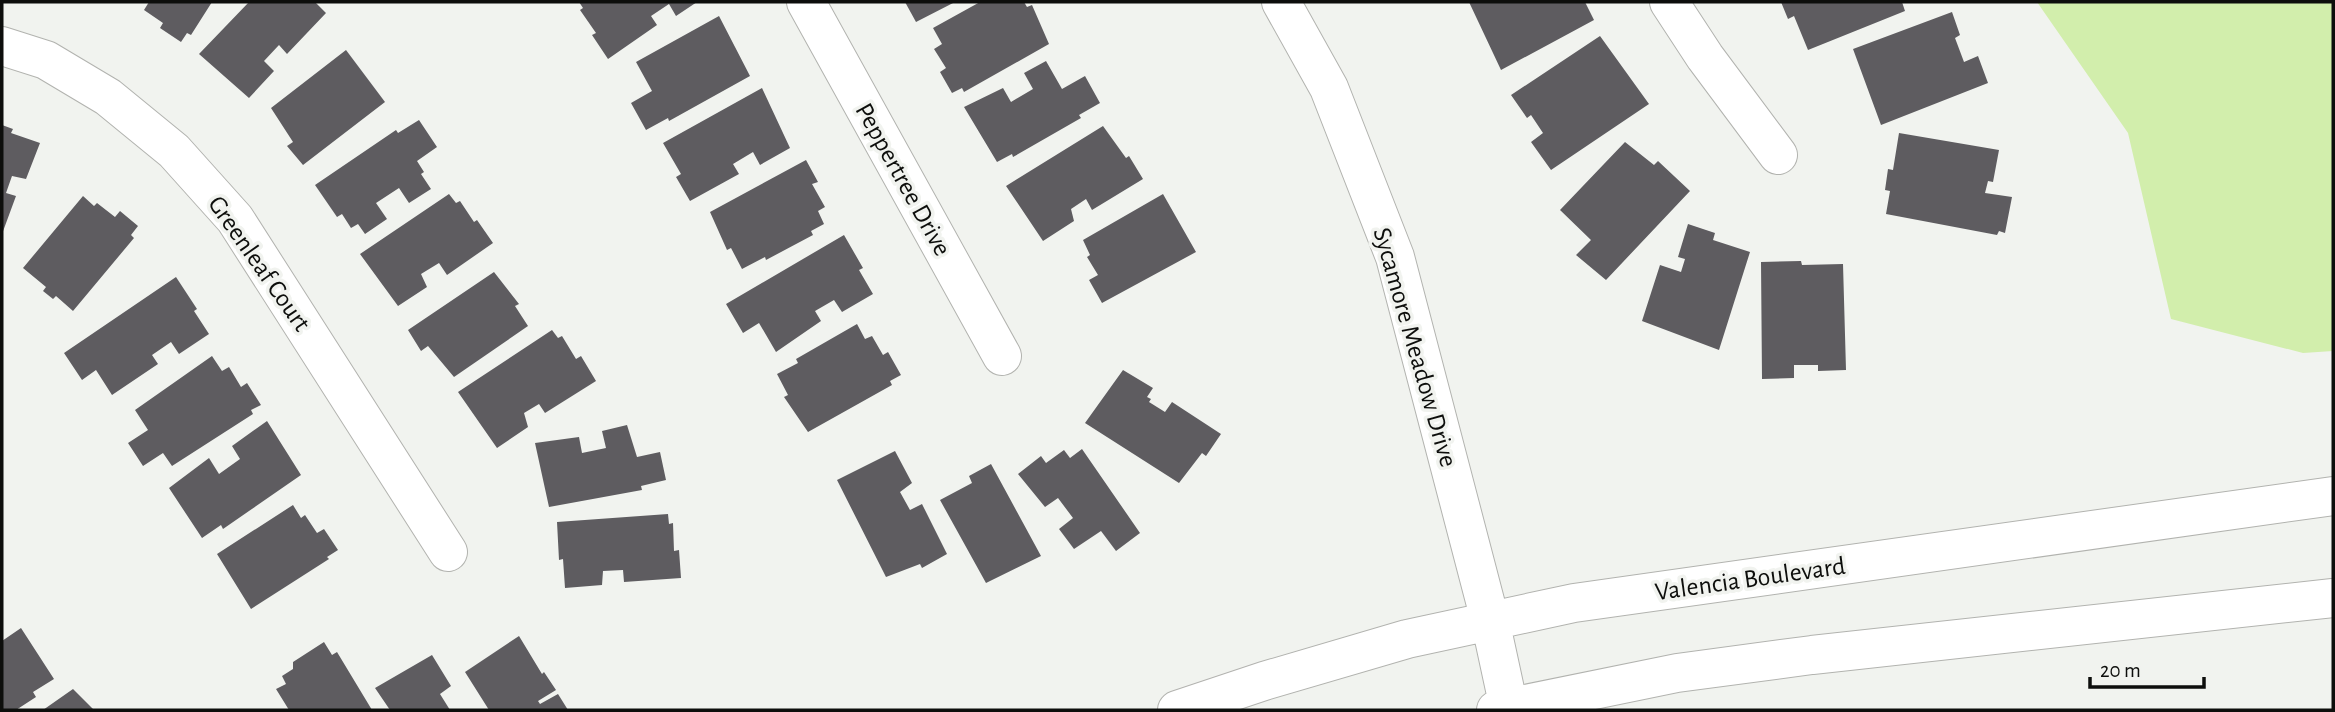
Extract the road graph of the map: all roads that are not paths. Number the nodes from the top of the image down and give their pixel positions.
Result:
1 (806, 2) edge
2 (1281, 2) edge
3 (1669, 2) edge
4 (2, 46) edge
5 (1778, 155) dead end
6 (1002, 356) dead end
7 (2333, 496) edge
8 (448, 552) dead end
9 (2333, 598) edge
10 (1490, 620) junction
11 (1503, 709) edge
12 (1177, 710) edge

1 - 6 street, Peppertree Drive
2 - 10 street, Sycamore Meadow Drive
3 - 5 street
4 - 8 street, Greenleaf Court
7 - 10 street, Valencia Boulevard
9 - 11 street
10 - 11 street, Sycamore Meadow Drive
10 - 12 street, Valencia Boulevard

